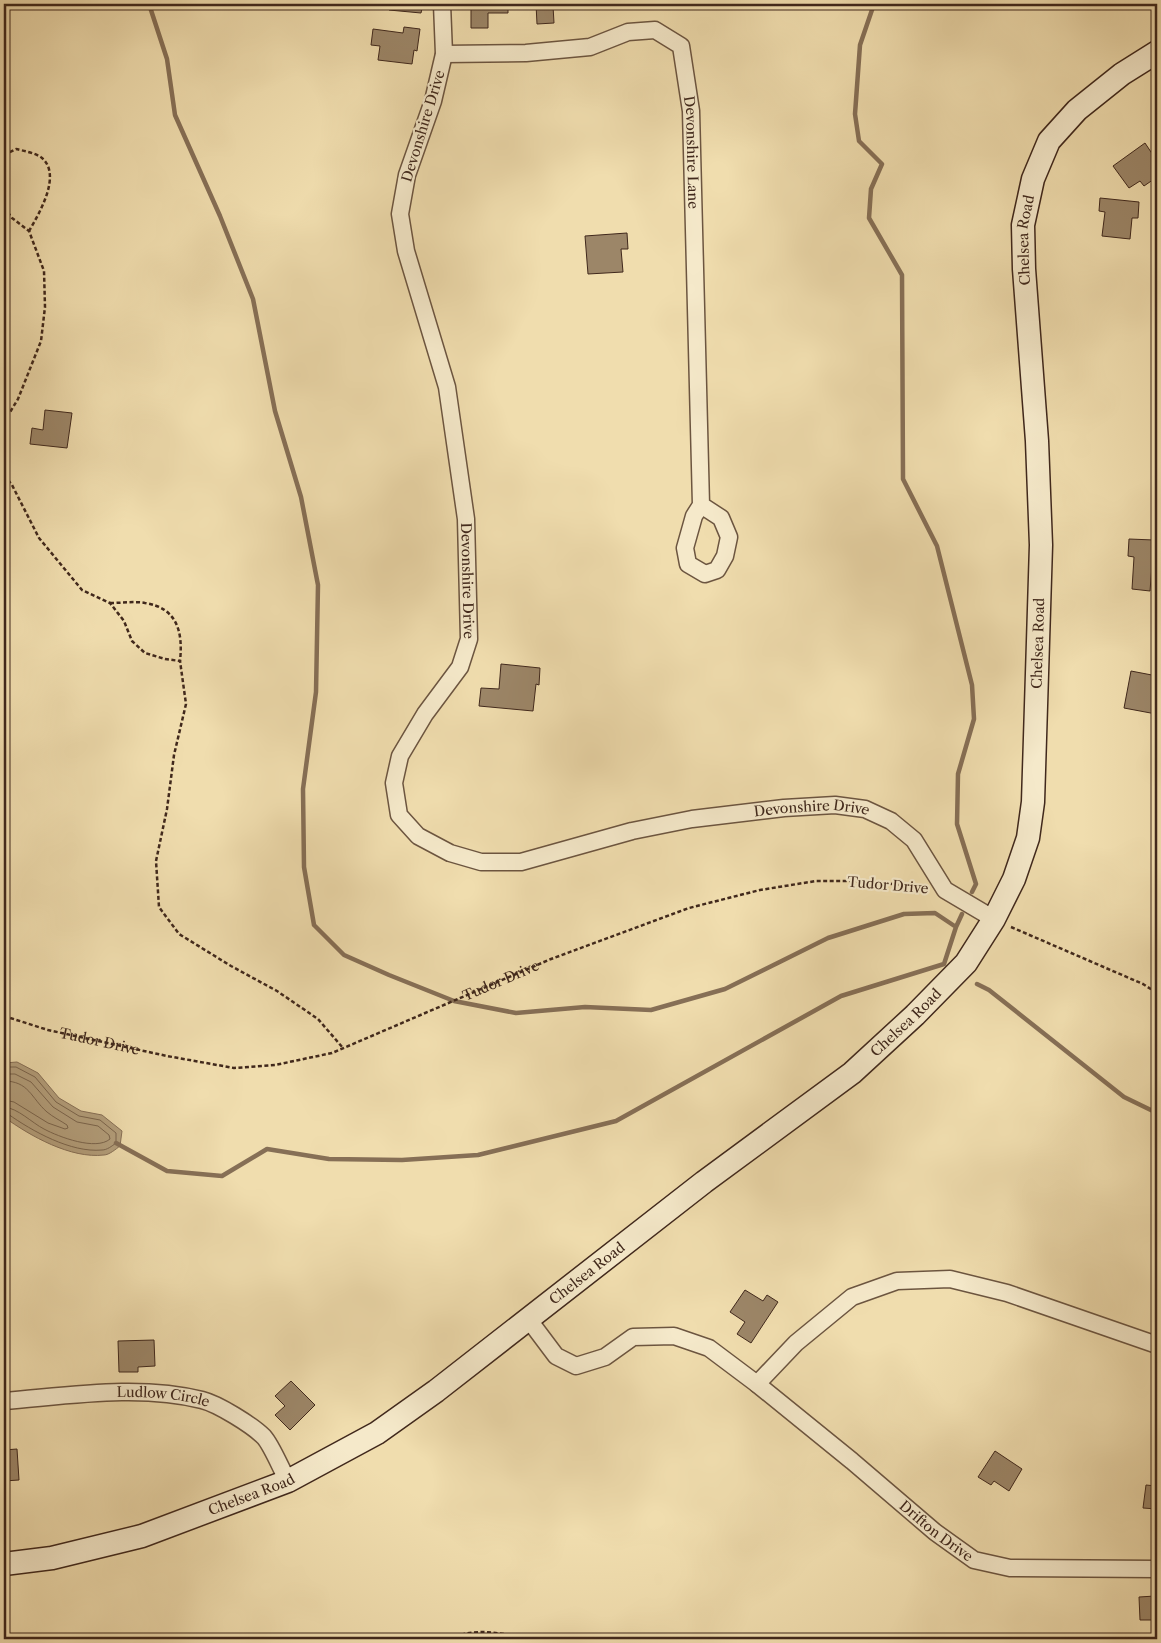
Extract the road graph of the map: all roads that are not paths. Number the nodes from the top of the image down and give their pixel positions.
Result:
1 (442, 4) edge
2 (1157, 52) edge
3 (444, 54) junction
4 (701, 504) dead end
5 (945, 890) joint
6 (994, 919) junction
7 (529, 1320) junction
8 (1157, 1344) edge
9 (757, 1384) junction
10 (4, 1401) edge
11 (288, 1481) junction
12 (4, 1564) edge
13 (1157, 1570) edge

1 - 3 street, Devonshire Drive
2 - 6 street, Chelsea Road
3 - 4 street, Devonshire Lane
3 - 5 street, Devonshire Drive
5 - 6 street, Tudor Drive
6 - 7 street, Chelsea Road
7 - 9 street, Drifton Drive
7 - 11 street, Chelsea Road
8 - 9 street
9 - 13 street, Drifton Drive
10 - 11 street, Ludlow Circle
11 - 12 street, Chelsea Road

